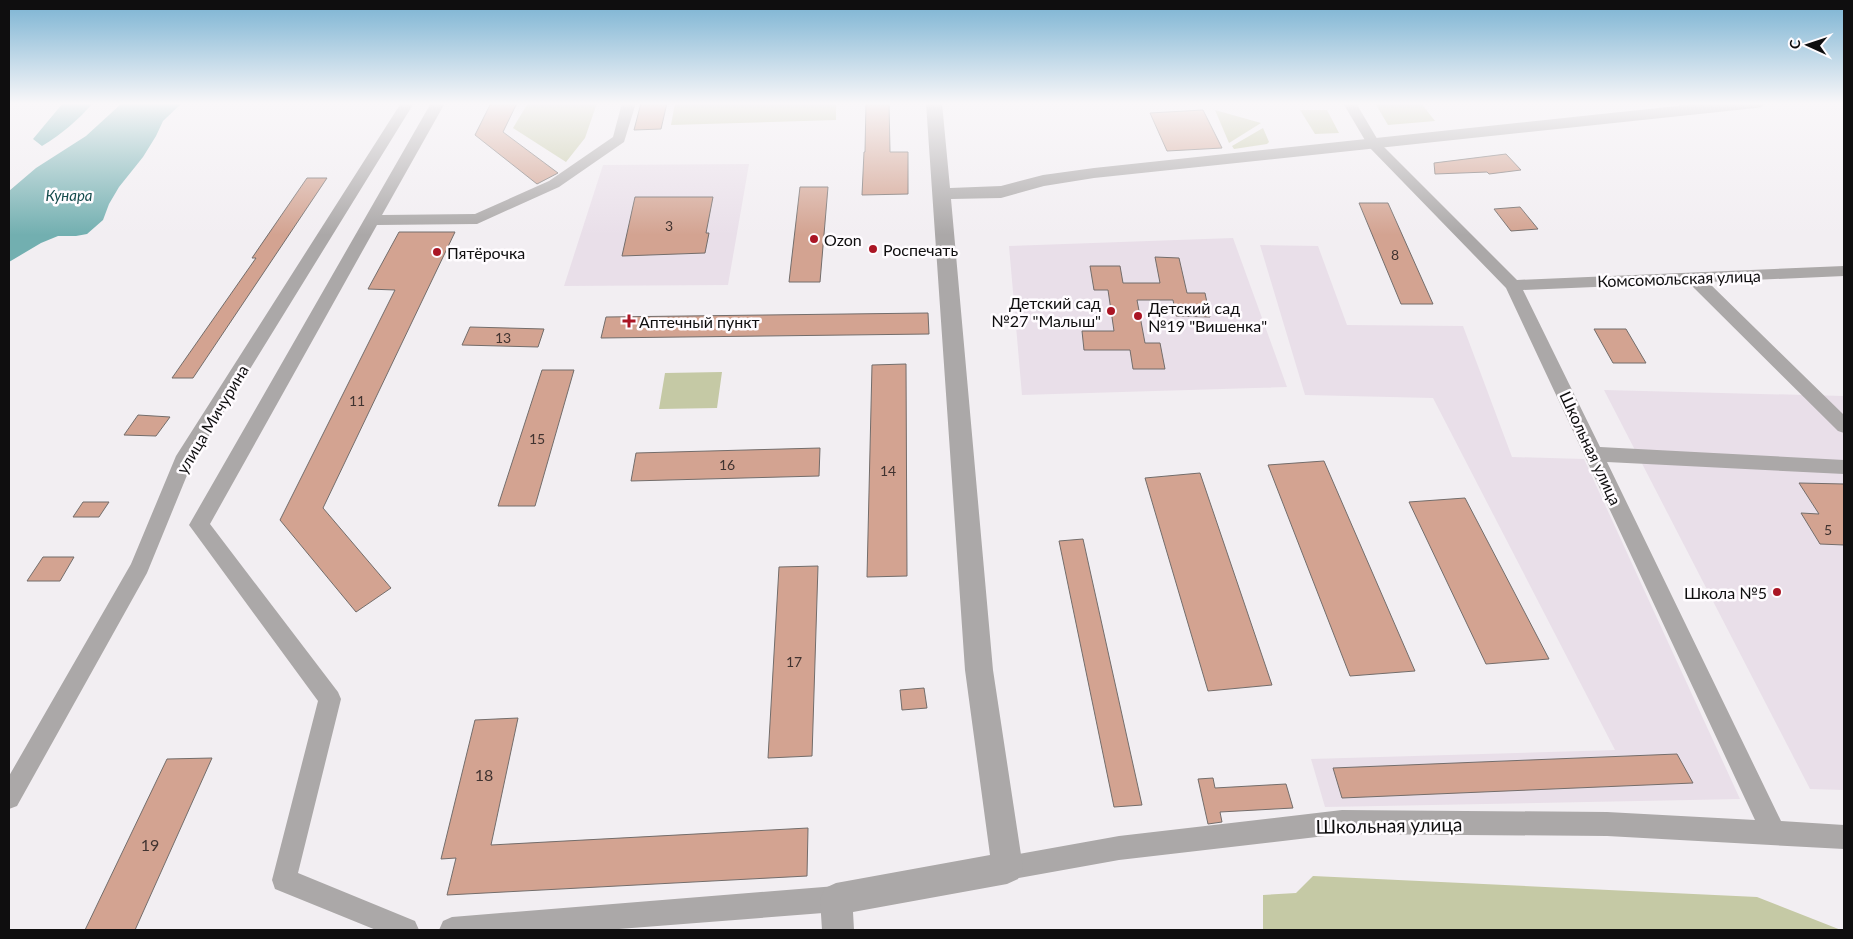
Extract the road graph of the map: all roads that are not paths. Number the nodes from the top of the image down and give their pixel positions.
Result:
1 (380, 147) edge
2 (413, 147) edge
3 (608, 147) edge
4 (937, 147) edge
5 (1347, 147) edge
6 (1377, 147) edge
7 (940, 194) junction
8 (371, 220) junction
9 (1844, 271) edge
10 (1693, 277) junction
11 (1513, 285) junction
12 (1844, 426) edge
13 (1593, 454) junction
14 (1844, 467) edge
15 (9, 798) edge
16 (1774, 834) junction
17 (1844, 837) edge
18 (1007, 868) junction
19 (836, 899) junction
20 (406, 930) edge
21 (452, 930) edge
22 (838, 930) edge

1 - 15 street, улица Мичурина
2 - 8 street
3 - 8 street
4 - 7 street
5 - 7 street
6 - 11 street, Школьная улица
7 - 18 street
8 - 20 street
9 - 10 street, Комсомольская улица
10 - 11 street, Комсомольская улица
10 - 12 street
11 - 13 street, Школьная улица
13 - 14 street
13 - 16 street, Школьная улица
16 - 17 street, Школьная улица
16 - 18 street, Школьная улица
18 - 19 street
19 - 21 street
19 - 22 street

